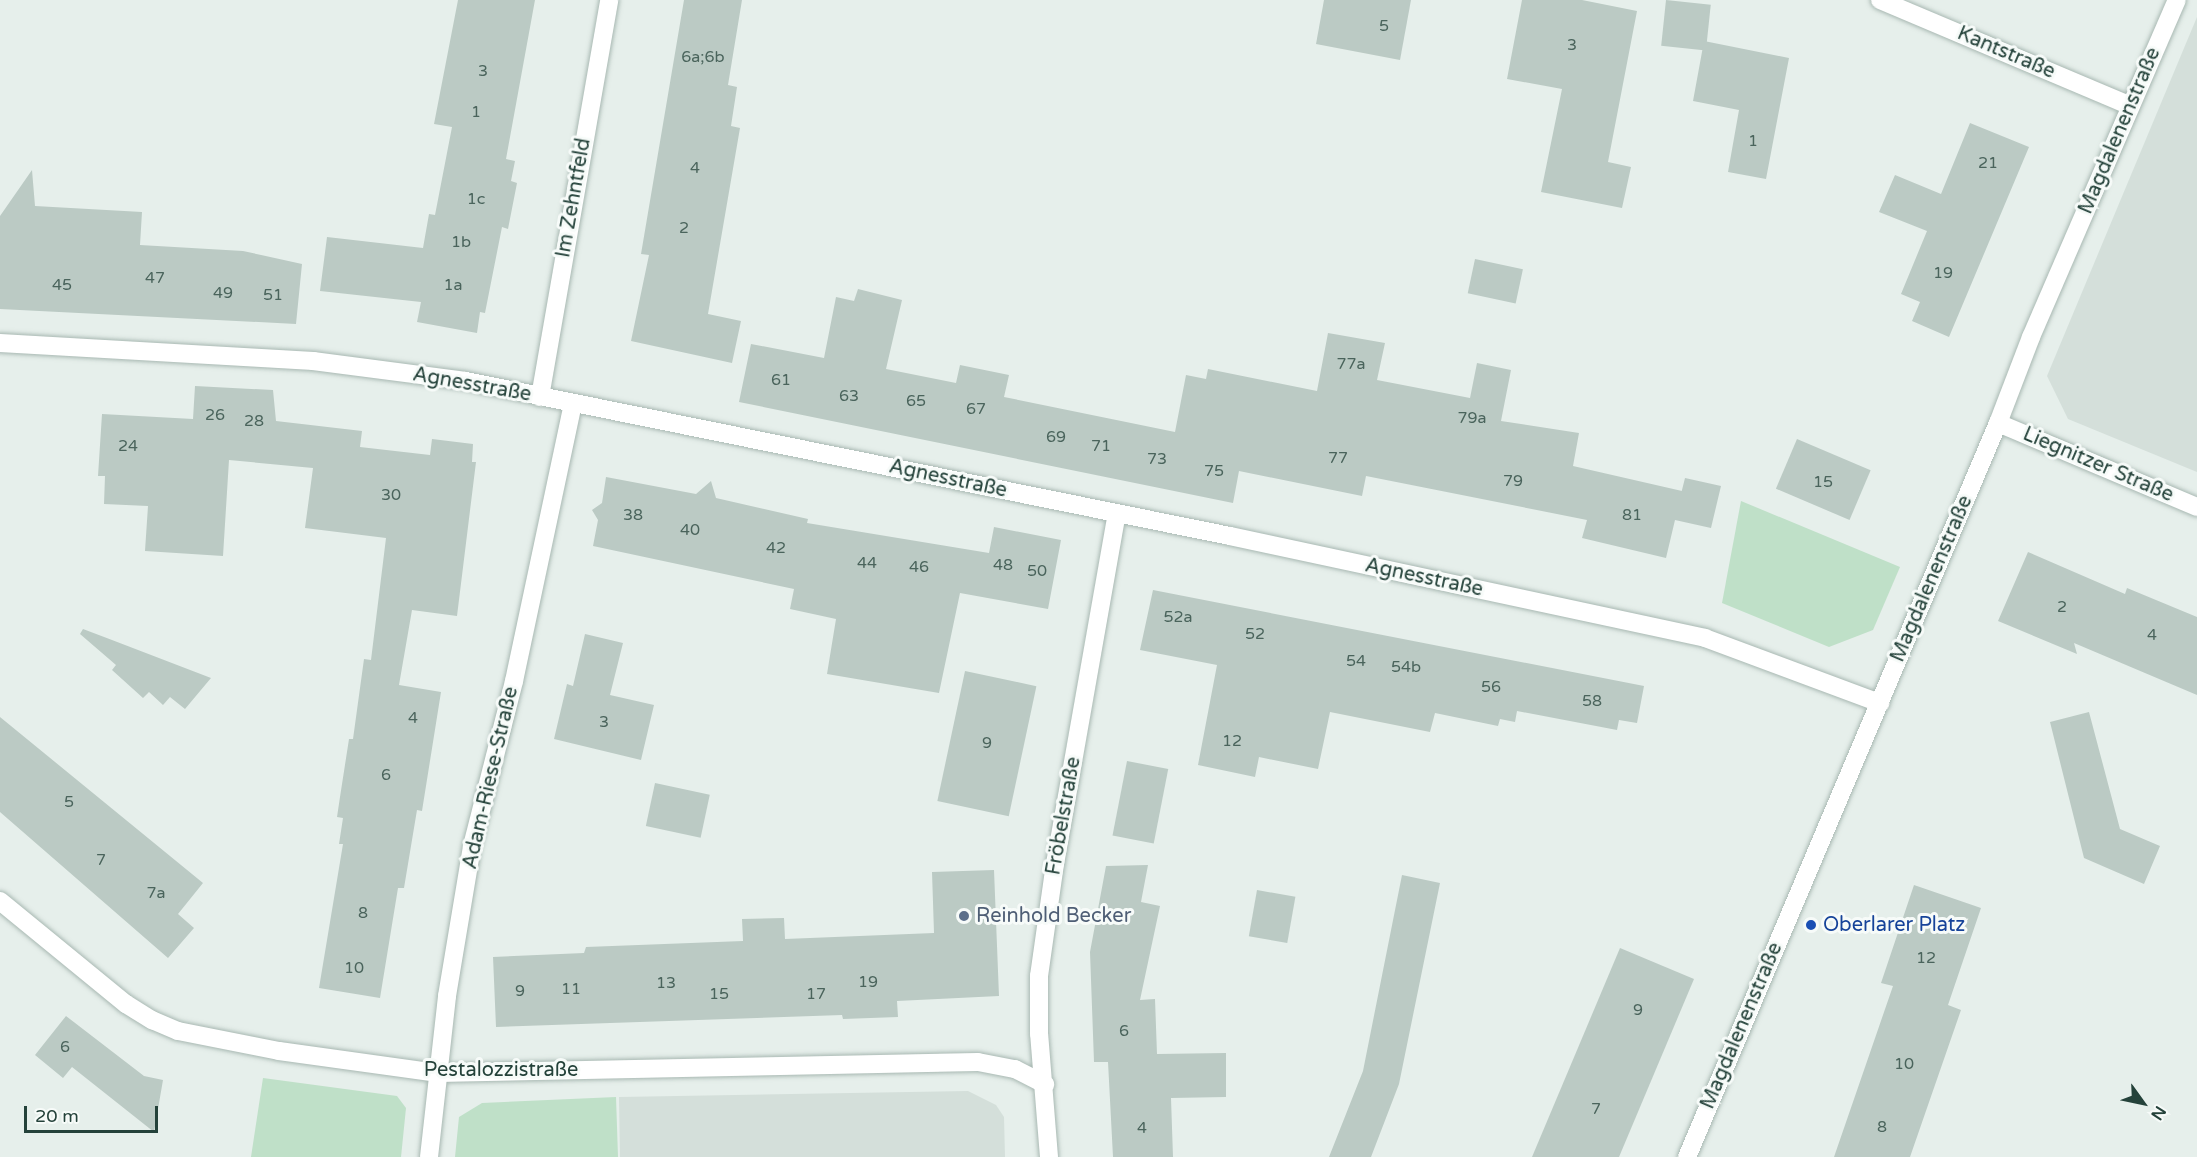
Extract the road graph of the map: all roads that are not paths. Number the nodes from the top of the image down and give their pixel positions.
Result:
1 (609, 0) edge
2 (1880, 0) edge
3 (2177, 0) edge
4 (2131, 106) junction
5 (0, 343) edge
6 (540, 397) junction
7 (573, 403) junction
8 (1998, 423) junction
9 (2197, 507) edge
10 (1117, 514) junction
11 (1880, 703) junction
12 (0, 901) edge
13 (438, 1074) junction
14 (1045, 1083) junction
15 (429, 1157) edge
16 (1049, 1157) edge
17 (1687, 1157) edge

1 - 6 street, Im Zehntfeld
2 - 4 street, Kantstraße
3 - 4 street, Magdalenenstraße
4 - 8 street, Magdalenenstraße
5 - 6 street, Agnesstraße
6 - 7 street, Agnesstraße
7 - 10 street, Agnesstraße
7 - 13 street, Adam-Riese-Straße
8 - 9 street, Liegnitzer Straße
8 - 11 street, Magdalenenstraße
10 - 11 street, Agnesstraße
10 - 14 street, Fröbelstraße
11 - 17 street, Magdalenenstraße
12 - 13 street, Pestalozzistraße
13 - 14 street, Pestalozzistraße
13 - 15 street, Adam-Riese-Straße
14 - 16 street, Fröbelstraße

